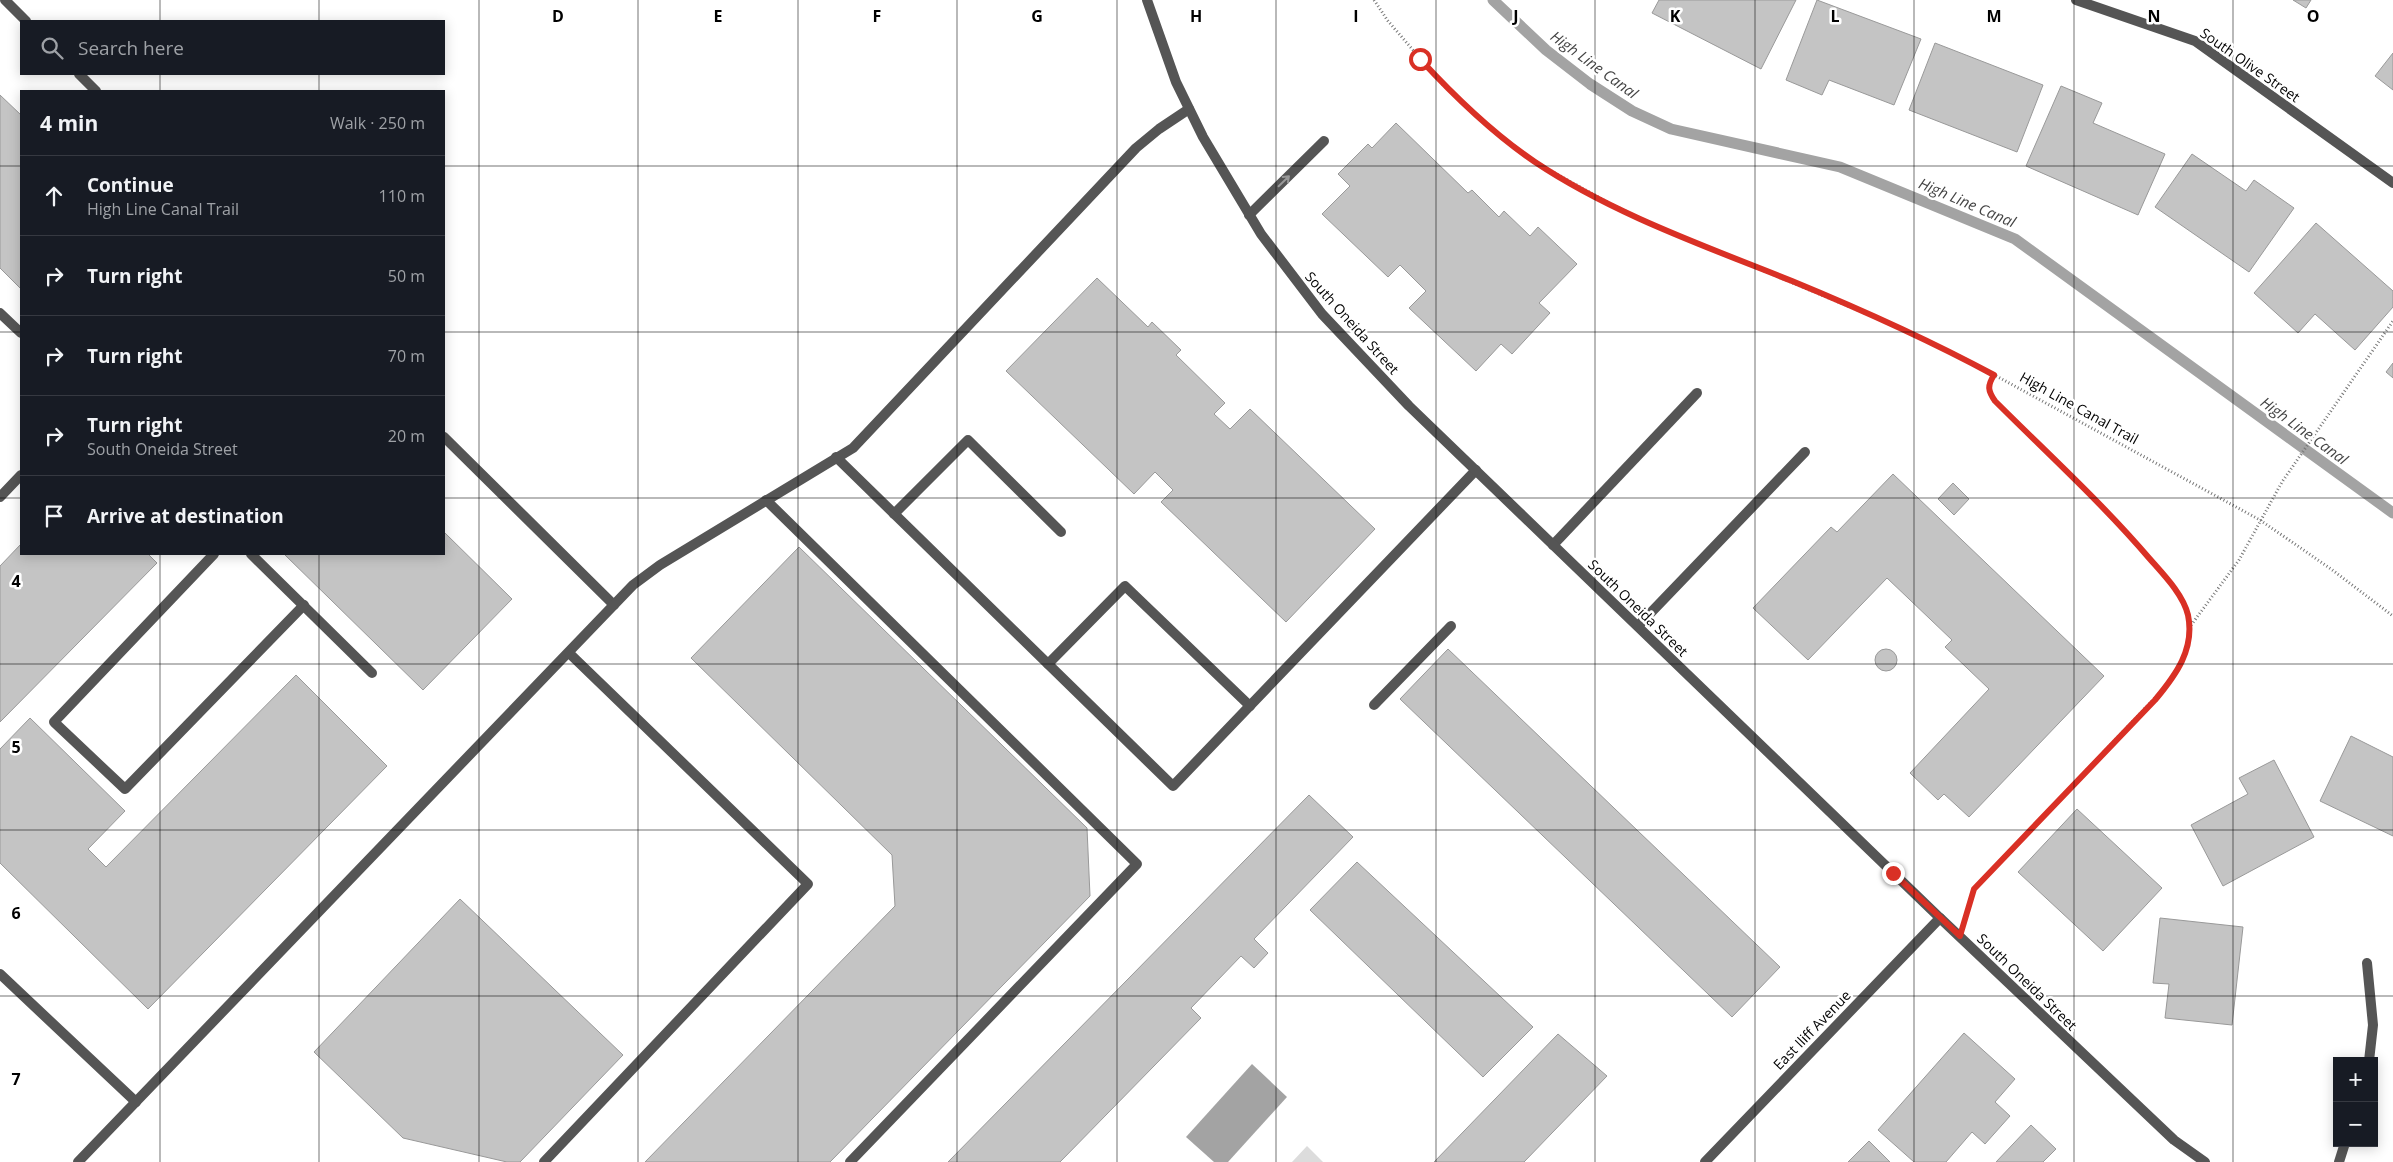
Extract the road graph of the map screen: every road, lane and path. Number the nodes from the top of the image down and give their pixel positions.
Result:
1 (4, 0) edge
2 (1147, 0) edge
3 (1374, 0) edge
4 (2076, 0) edge
5 (25, 20) edge
6 (80, 75) edge
7 (95, 90) edge
8 (1189, 109) junction
9 (1324, 141) dead end
10 (2393, 182) edge
11 (1249, 215) junction
12 (0, 313) edge
13 (2393, 322) edge
14 (20, 332) edge
15 (1994, 375) junction
16 (1697, 393) dead end
17 (445, 438) edge
18 (1804, 452) dead end
19 (836, 457) junction
20 (1476, 470) junction
21 (20, 476) edge
22 (0, 497) edge
23 (766, 500) junction
24 (894, 514) junction
25 (2260, 520) junction
26 (1061, 532) dead end
27 (1553, 545) junction
28 (213, 555) edge
29 (252, 555) edge
30 (614, 605) junction
31 (304, 606) junction
32 (2393, 616) edge
33 (1451, 626) dead end
34 (1638, 626) junction
35 (2189, 629) junction
36 (569, 653) junction
37 (1048, 664) junction
38 (372, 673) dead end
39 (1374, 705) dead end
40 (1250, 706) junction
41 (1940, 918) junction
42 (1960, 936) junction
43 (2367, 963) dead end
44 (0, 974) edge
45 (2369, 1057) edge
46 (136, 1102) junction
47 (2344, 1147) edge
48 (78, 1162) edge
49 (544, 1162) edge
50 (850, 1162) edge
51 (1705, 1162) edge
52 (2205, 1162) edge
53 (2339, 1162) edge

1 - 5 street
2 - 8 street, South Oneida Street
3 - 15 path, High Line Canal Trail
4 - 10 street, South Olive Street
6 - 7 street
8 - 11 street, South Oneida Street
8 - 19 street
11 -> 9 street
11 - 20 street, South Oneida Street
12 - 14 street
13 - 25 path
15 - 25 path, High Line Canal Trail
15 - 35 path
16 - 27 street
17 - 30 street
18 - 34 street
19 - 23 street
19 - 24 street
20 - 27 street, South Oneida Street
20 - 40 street
21 - 22 street
23 - 30 street
23 - 50 street
24 - 26 street
24 - 37 street
25 - 32 path, High Line Canal Trail
25 - 35 path
27 - 34 street, South Oneida Street
28 - 31 street
29 - 31 street
30 - 36 street
31 - 38 street
33 - 39 street
34 - 41 street, South Oneida Street
35 - 42 path
36 - 46 street
36 - 49 street
37 - 40 street
37 - 40 street
41 - 42 street, South Oneida Street
41 - 51 street, East Iliff Avenue
42 - 52 street, South Oneida Street
43 - 45 street
44 - 46 street
46 - 48 street
47 - 53 street

